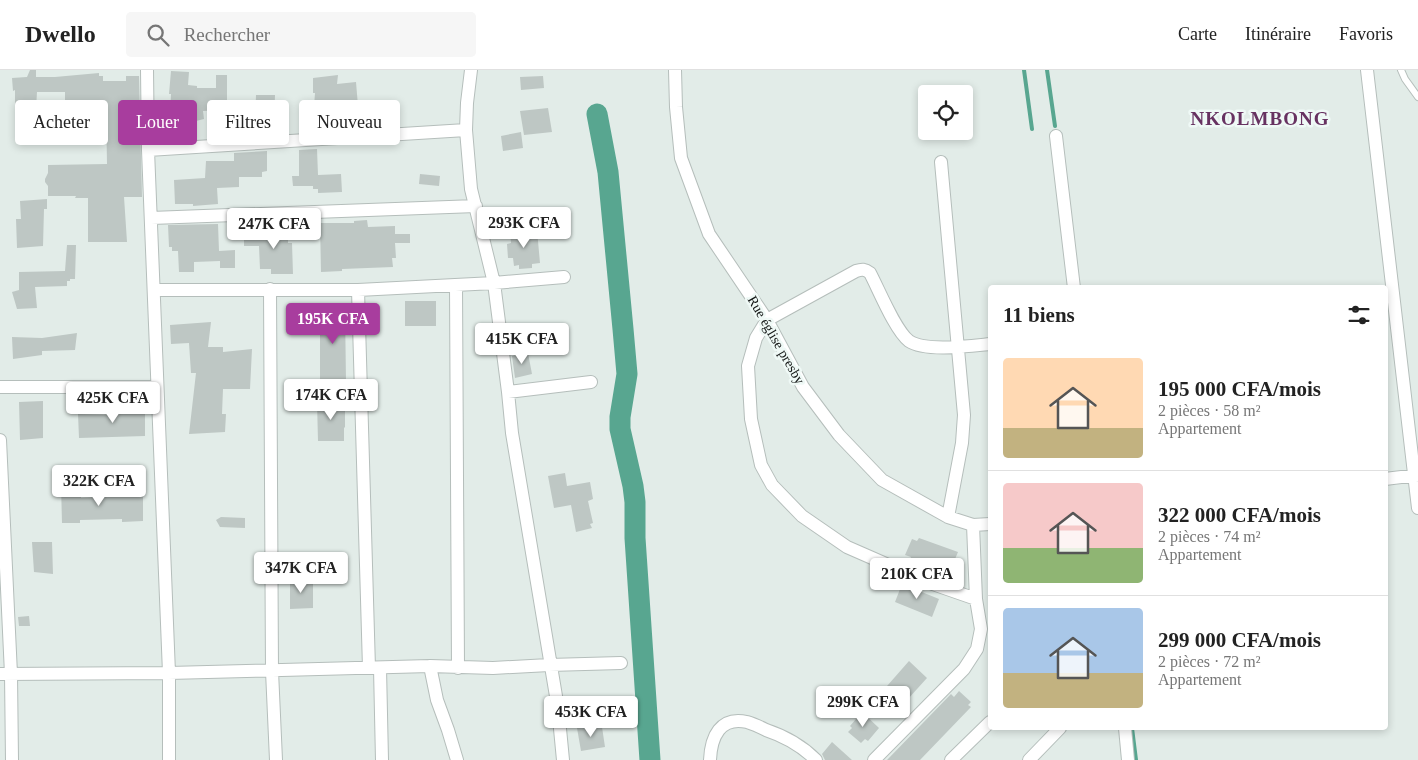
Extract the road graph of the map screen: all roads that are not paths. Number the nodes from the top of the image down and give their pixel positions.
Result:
1 (147, 70) edge
2 (471, 70) edge
3 (675, 70) edge
4 (1367, 70) edge
5 (1401, 70) edge
6 (1418, 97) edge
7 (466, 130) junction
8 (1056, 136) dead end
9 (148, 150) junction
10 (941, 162) dead end
11 (476, 206) junction
12 (151, 218) junction
13 (564, 277) dead end
14 (494, 283) junction
15 (456, 285) junction
16 (1074, 285) edge
17 (270, 289) junction
18 (154, 290) junction
19 (358, 290) junction
20 (767, 320) junction
21 (988, 344) edge
22 (958, 347) junction
23 (591, 382) dead end
24 (0, 387) edge
25 (158, 387) junction
26 (508, 392) junction
27 (0, 440) edge
28 (1416, 475) edge
29 (1388, 479) edge
30 (1418, 508) edge
31 (948, 517) junction
32 (988, 524) edge
33 (973, 525) junction
34 (976, 599) junction
35 (621, 663) dead end
36 (549, 665) junction
37 (430, 666) junction
38 (375, 668) junction
39 (458, 668) junction
40 (272, 671) junction
41 (169, 673) junction
42 (5, 674) edge
43 (988, 724) edge
44 (1058, 730) edge
45 (1125, 730) edge
46 (12, 760) edge
47 (169, 760) edge
48 (276, 760) edge
49 (382, 760) edge
50 (456, 760) edge
51 (563, 760) edge
52 (710, 760) edge
53 (816, 760) edge
54 (874, 760) edge
55 (951, 760) edge
56 (1029, 760) edge
57 (1128, 760) edge

1 - 9 street
2 - 7 street
3 - 20 street, Rue église presby
4 - 28 street
5 - 6 lane
7 - 9 street
7 - 11 street
8 - 16 street
9 - 12 street
10 - 22 street
11 - 12 street
11 - 14 street
12 - 18 street
13 - 14 street
14 - 15 street
14 - 26 street
15 - 19 street
15 - 39 street
17 - 18 street
17 - 19 street
17 - 40 street
18 - 25 street
19 - 38 street
20 - 22 street
20 - 31 street, Rue église presby
20 - 34 street
21 - 22 street
22 - 31 street
23 - 26 street
24 - 25 street
25 - 41 street
26 - 36 street
27 - 42 street
28 - 29 street
28 - 30 street
31 - 33 street, Rue église presby
32 - 33 street, Rue église presby
33 - 34 street
34 - 54 street
35 - 36 street
36 - 39 street
36 - 51 street
37 - 38 street
37 - 39 street
37 - 50 street
38 - 40 street
38 - 49 street
40 - 41 street
40 - 48 street
41 - 42 street
41 - 47 street
42 - 46 street
43 - 55 street
44 - 56 street
45 - 57 street
52 - 53 street

